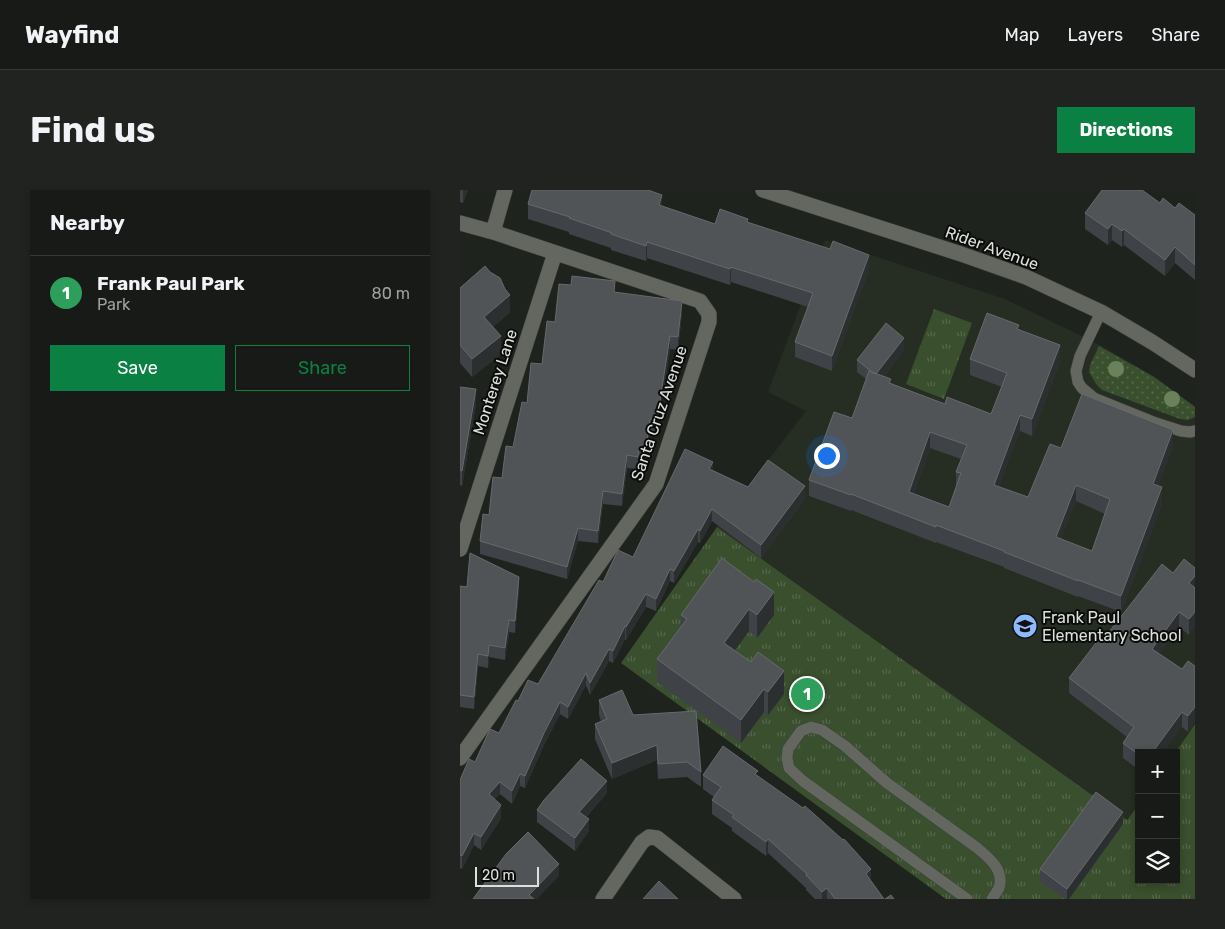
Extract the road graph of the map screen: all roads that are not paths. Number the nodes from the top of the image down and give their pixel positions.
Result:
1 (505, 190) edge
2 (763, 190) edge
3 (460, 223) edge
4 (493, 232) junction
5 (555, 253) junction
6 (1101, 312) junction
7 (1195, 370) edge
8 (1195, 430) edge
9 (460, 549) edge
10 (460, 758) edge
11 (603, 899) edge
12 (734, 899) edge
13 (967, 899) edge
14 (992, 899) edge

1 - 4 street
2 - 6 street, Rider Avenue
3 - 4 street, Santa Cruz Avenue
4 - 5 street, Santa Cruz Avenue
5 - 9 street, Monterey Lane
5 - 10 street, Santa Cruz Avenue
6 - 7 street, Rider Avenue
6 - 8 lane
11 - 12 street
13 - 14 lane

